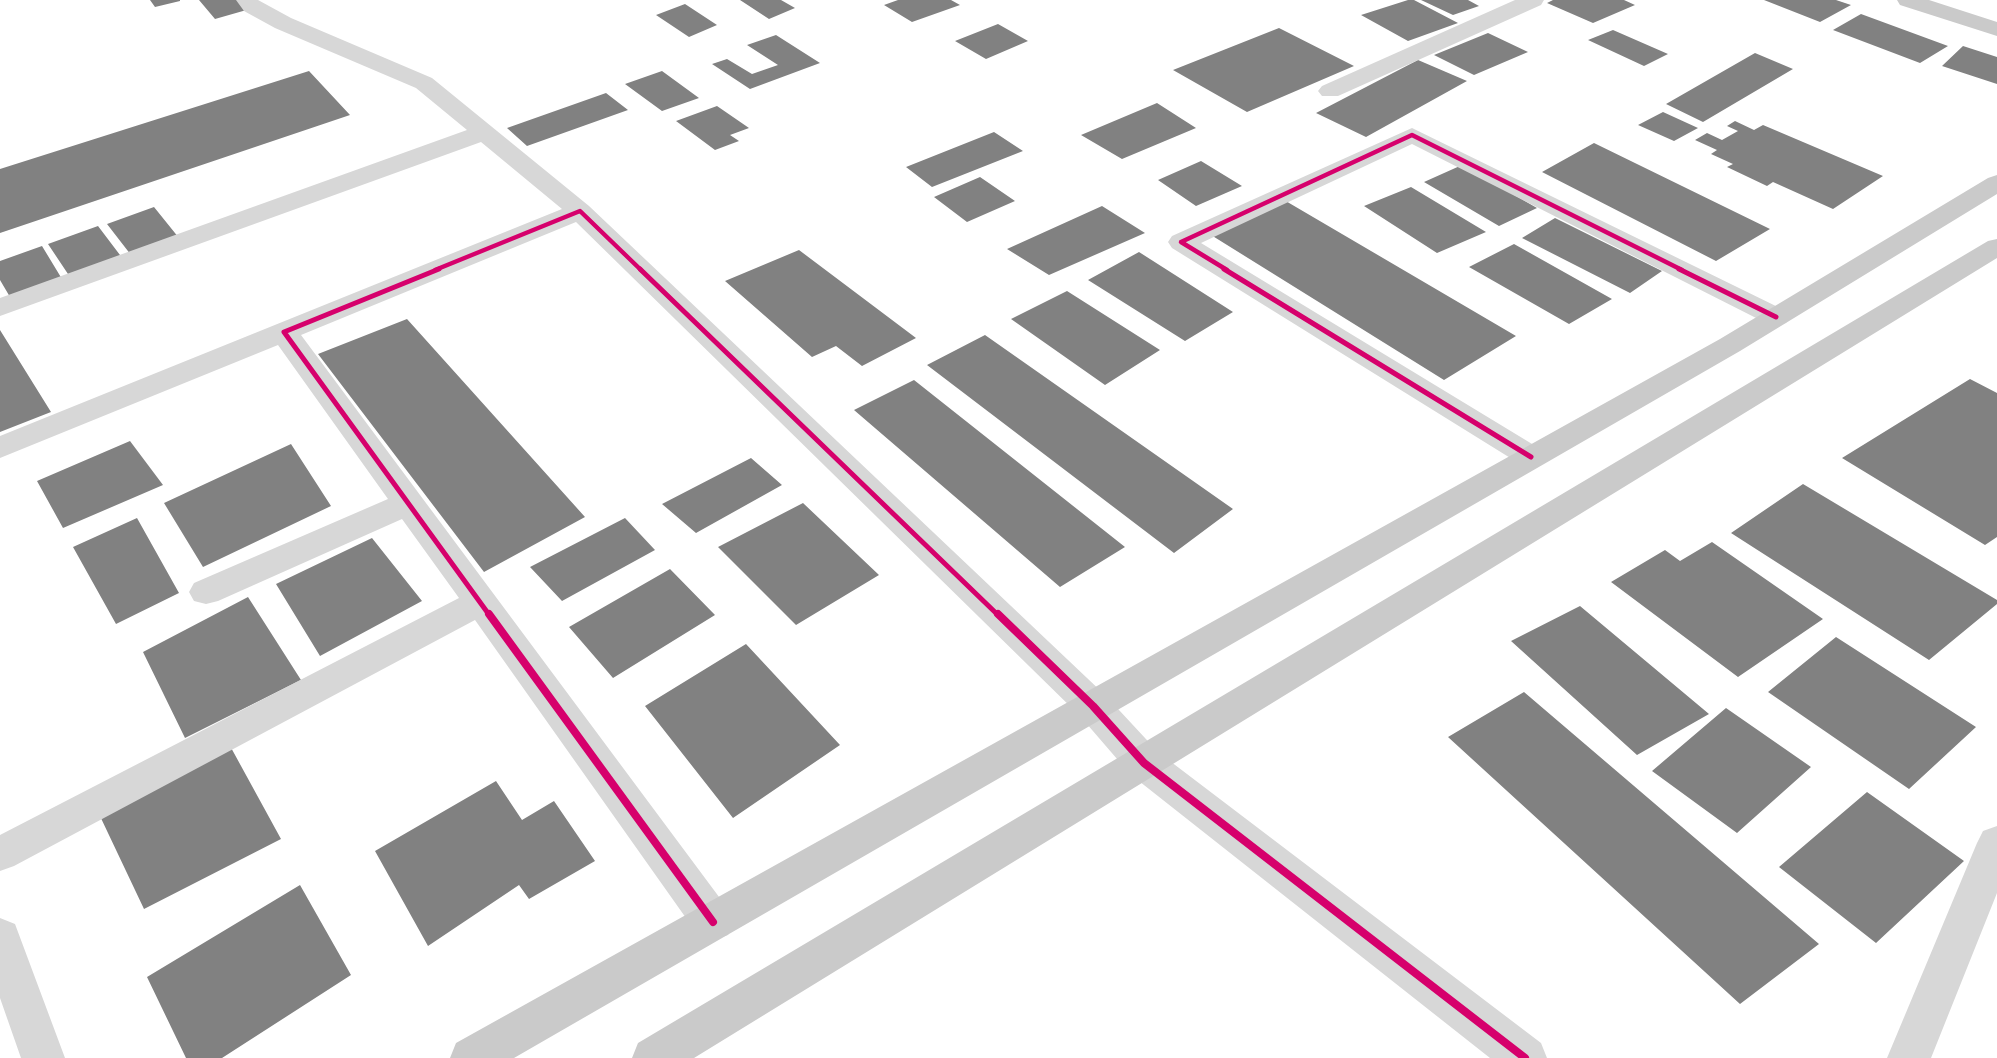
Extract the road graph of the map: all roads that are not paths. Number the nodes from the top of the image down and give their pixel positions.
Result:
1 (247, 0) edge
2 (1533, 0) edge
3 (1908, 0) edge
4 (1997, 29) edge
5 (1330, 91) dead end
6 (482, 133) junction
7 (1997, 183) edge
8 (580, 211) junction
9 (1997, 247) edge
10 (0, 308) edge
11 (1776, 317) junction
12 (284, 332) junction
13 (0, 448) edge
14 (1532, 457) junction
15 (408, 503) junction
16 (206, 592) dead end
17 (480, 602) junction
18 (1093, 706) junction
19 (1143, 762) junction
20 (1997, 843) edge
21 (0, 854) edge
22 (713, 922) junction
23 (0, 937) edge
24 (43, 1058) edge
25 (472, 1058) edge
26 (654, 1058) edge
27 (1525, 1058) edge
28 (1909, 1058) edge

1 - 6 street
2 - 5 street
3 - 4 main road
6 - 8 street
6 - 10 street
7 - 11 main road
8 - 12 street
8 - 18 street
9 - 19 main road
11 - 14 main road
11 - 14 street
12 - 13 street
12 - 15 street
14 - 18 main road
15 - 16 street
15 - 17 street
17 - 21 street
17 - 22 street
18 - 19 street
18 - 22 main road
19 - 26 main road
19 - 27 street
20 - 28 street
22 - 25 main road
23 - 24 street

